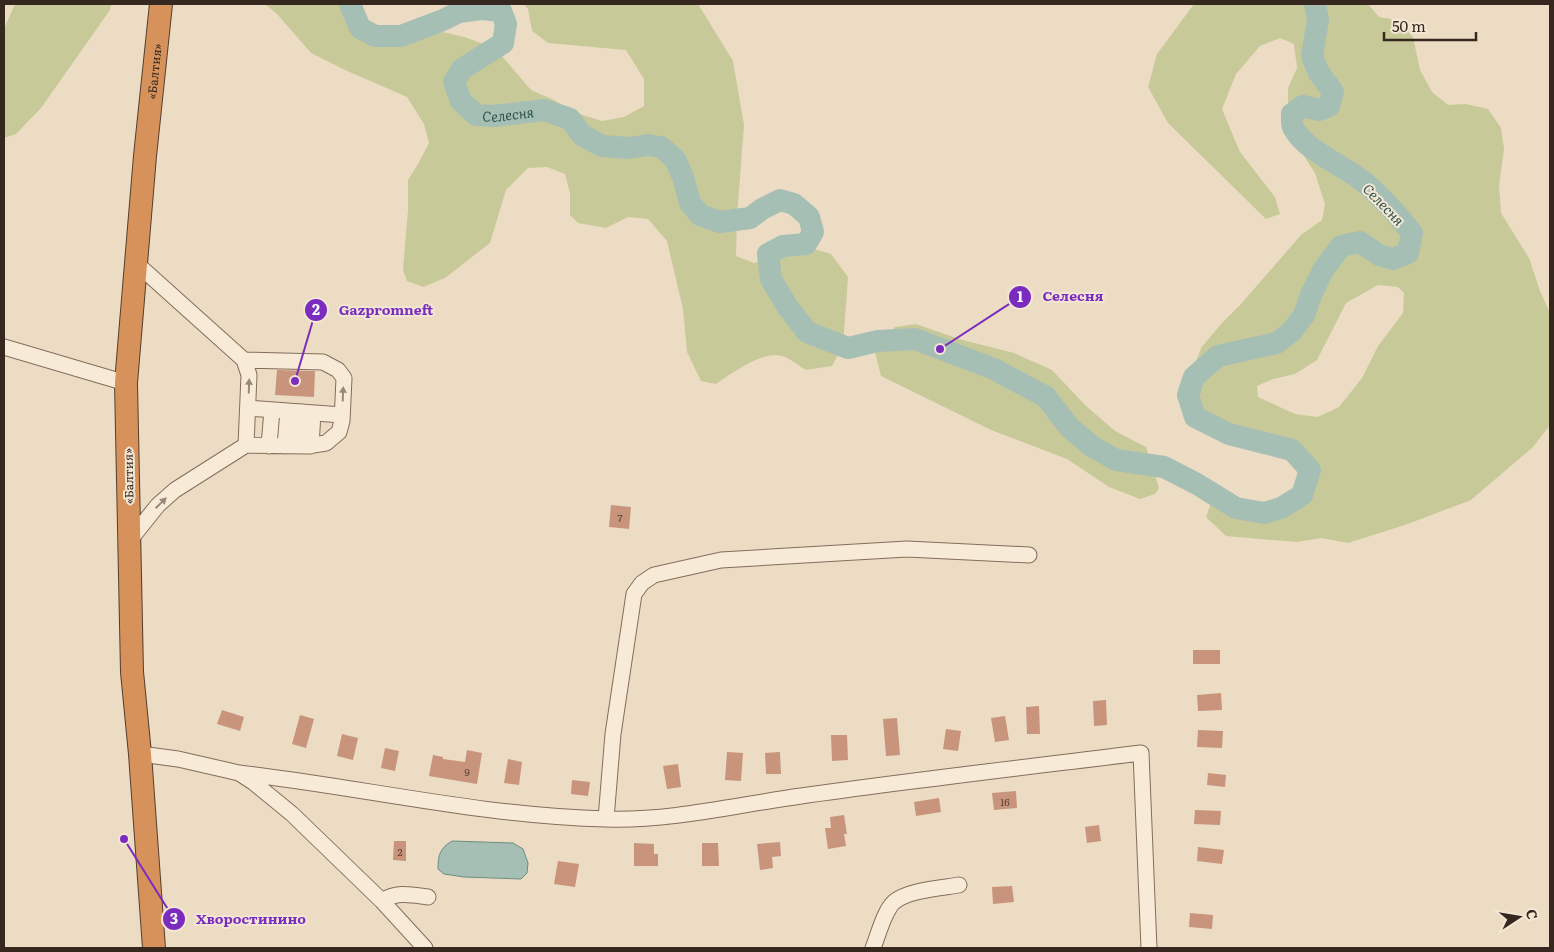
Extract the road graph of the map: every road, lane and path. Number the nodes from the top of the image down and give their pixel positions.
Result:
1 (161, 4) edge
2 (136, 263) junction
3 (4, 347) edge
4 (244, 360) junction
5 (126, 383) junction
6 (248, 408) junction
7 (272, 410) junction
8 (301, 412) junction
9 (342, 415) junction
10 (246, 445) junction
11 (269, 446) junction
12 (298, 446) junction
13 (130, 540) junction
14 (1029, 555) dead end
15 (140, 754) junction
16 (239, 773) junction
17 (606, 819) junction
18 (959, 885) dead end
19 (428, 897) dead end
20 (382, 901) junction
21 (154, 948) edge
22 (425, 948) edge
23 (873, 948) edge
24 (1148, 948) edge

1 - 2 highway, «Балтия»
2 - 4 street
2 - 5 highway, «Балтия»
3 - 5 street
6 -> 4 street
9 -> 4 street
5 - 13 highway, «Балтия»
6 - 7 street
6 - 10 street
7 - 8 street
7 - 11 street
8 - 9 street
8 - 12 street
8 - 12 street
9 - 12 street
10 - 11 street
13 -> 10 street
11 - 12 street
13 - 15 highway, «Балтия»
14 - 17 street
15 - 16 street
15 - 21 highway, «Балтия»
16 - 17 street
16 - 20 street
17 - 24 street
18 - 23 street
19 - 20 street
20 - 22 street

